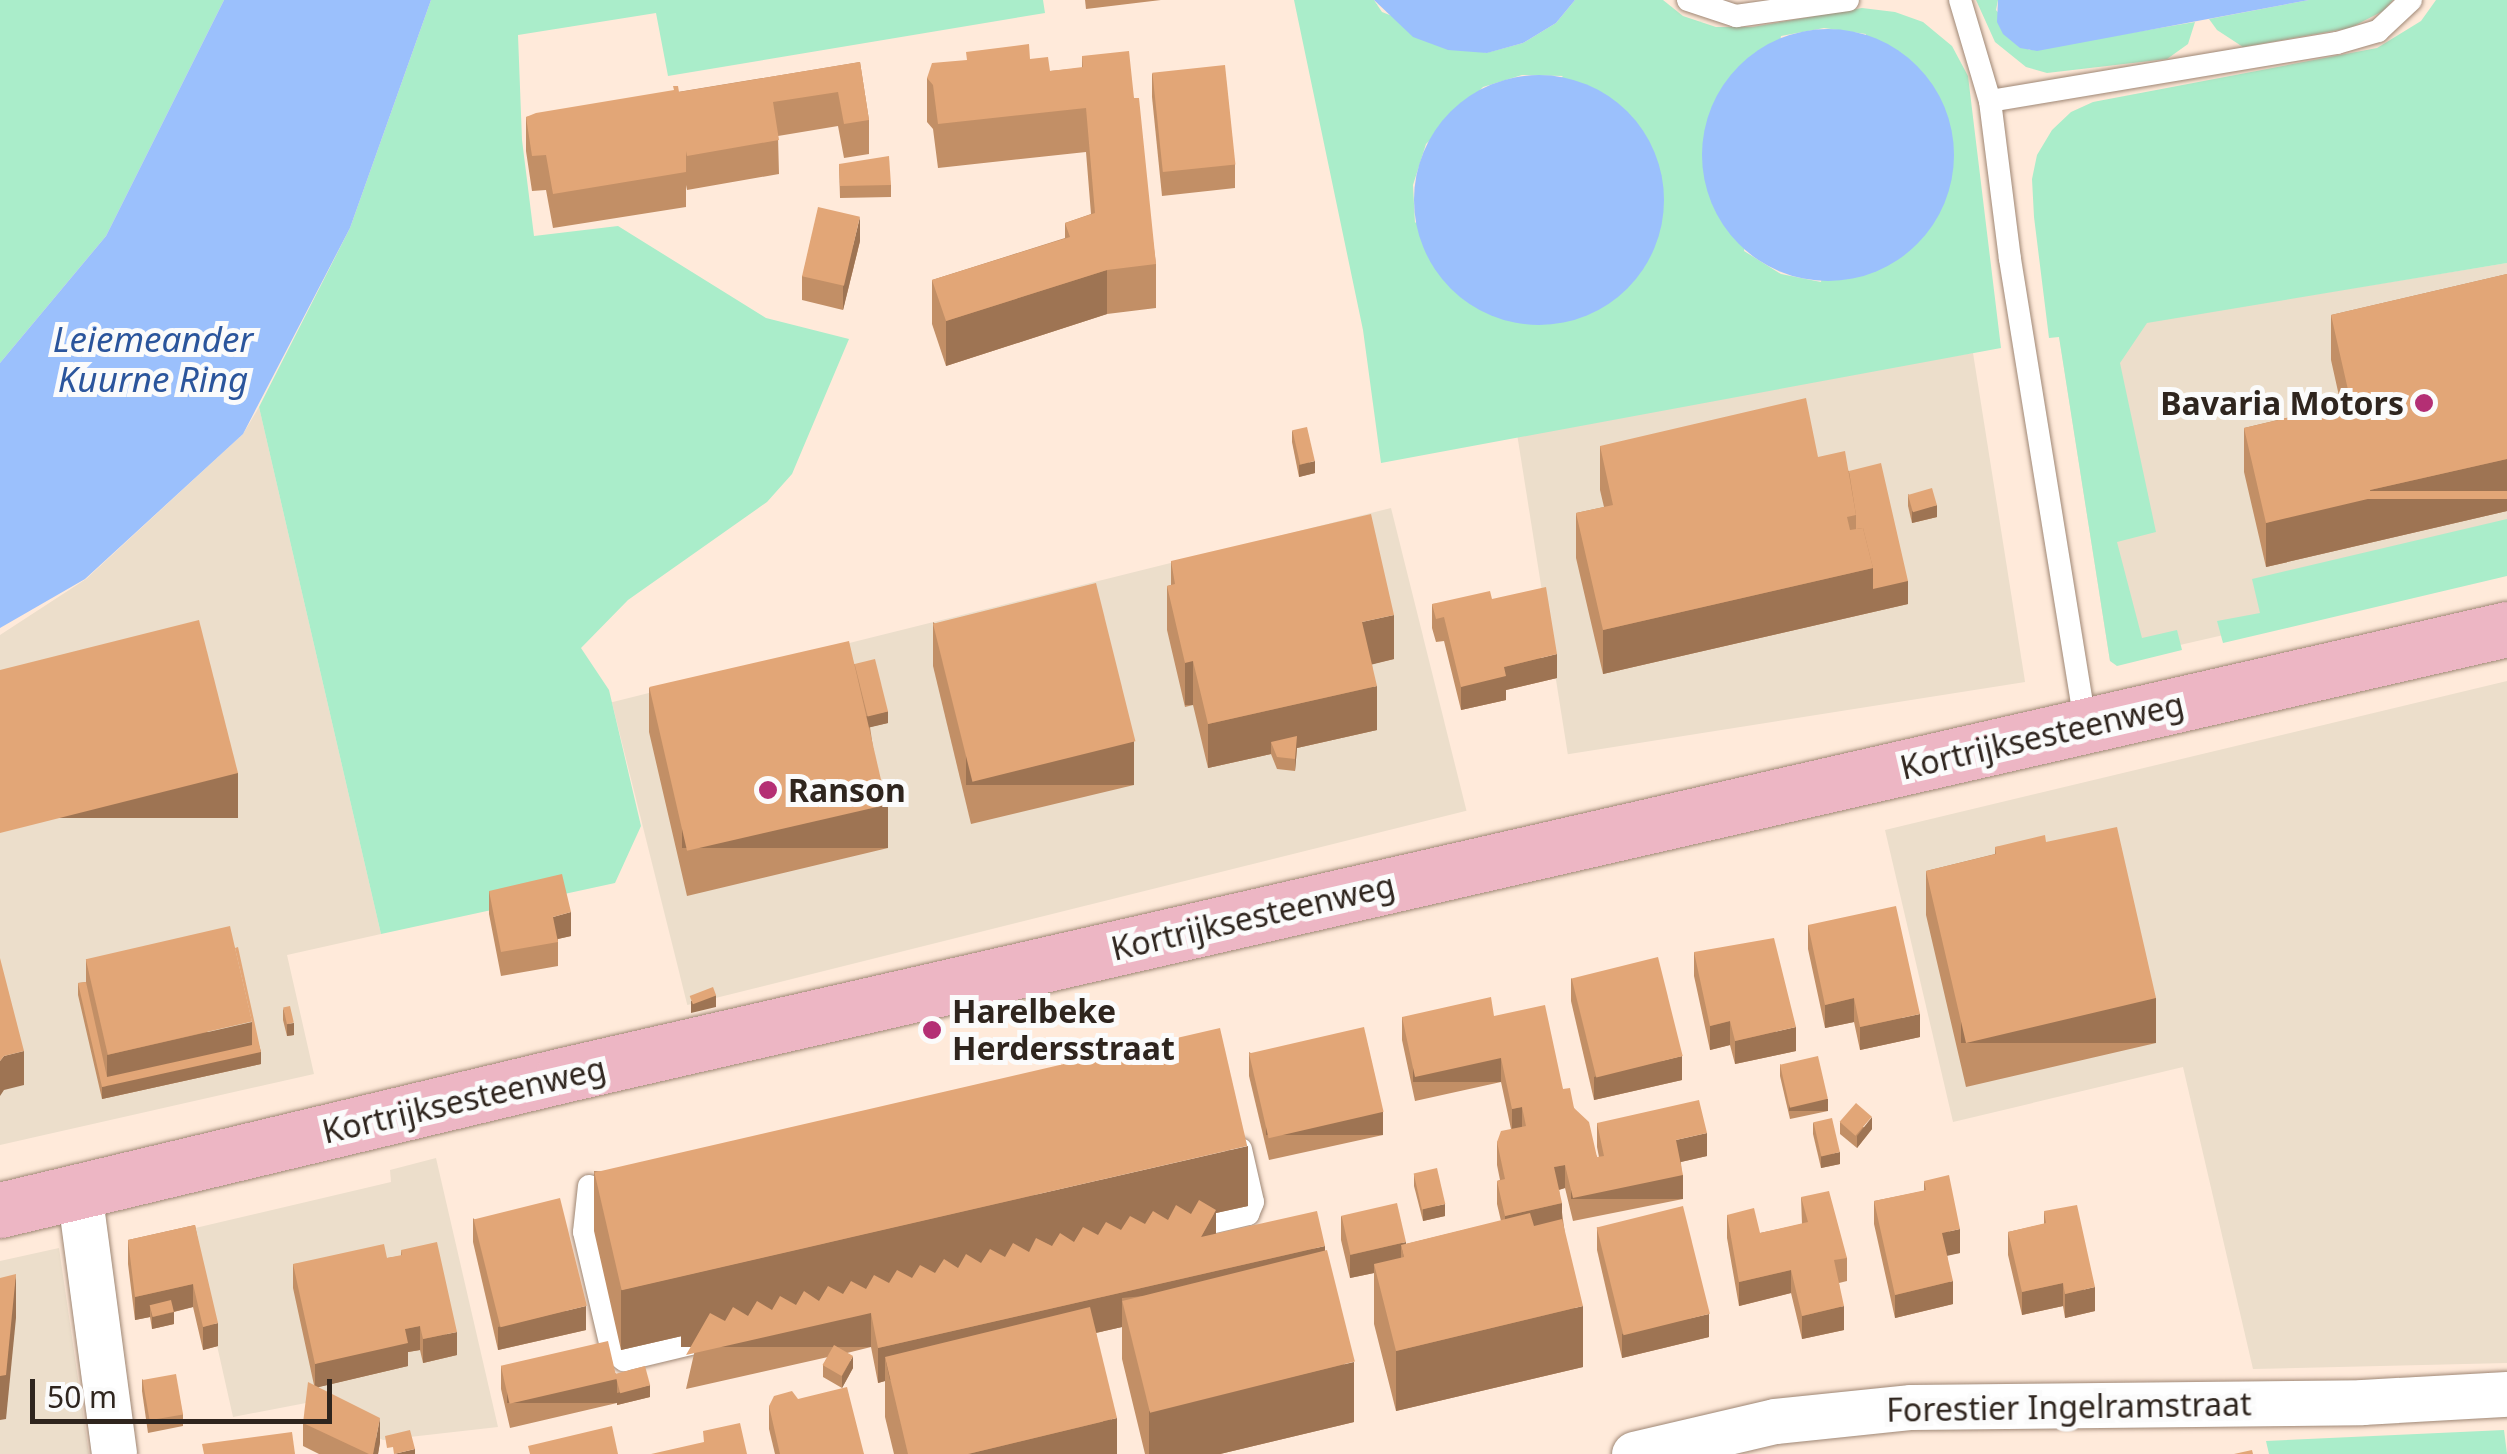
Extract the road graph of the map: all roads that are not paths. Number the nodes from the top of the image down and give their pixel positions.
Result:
1 (1688, 0) edge
2 (1848, 0) edge
3 (1960, 0) edge
4 (2411, 0) edge
5 (1990, 101) junction
6 (2507, 629) edge
7 (2086, 726) junction
8 (1234, 1118) edge
9 (589, 1186) dead end
10 (79, 1191) junction
11 (0, 1210) edge
12 (1172, 1232) edge
13 (737, 1333) edge
14 (2507, 1394) edge
15 (114, 1454) edge
16 (1634, 1454) edge

1 - 2 lane
3 - 5 lane
4 - 5 lane
5 - 7 lane
6 - 7 main road, Kortrijksesteenweg
7 - 10 main road, Kortrijksesteenweg
8 - 12 lane
9 - 13 lane
10 - 11 main road, Kortrijksesteenweg
10 - 15 street
14 - 16 street, Forestier Ingelramstraat

